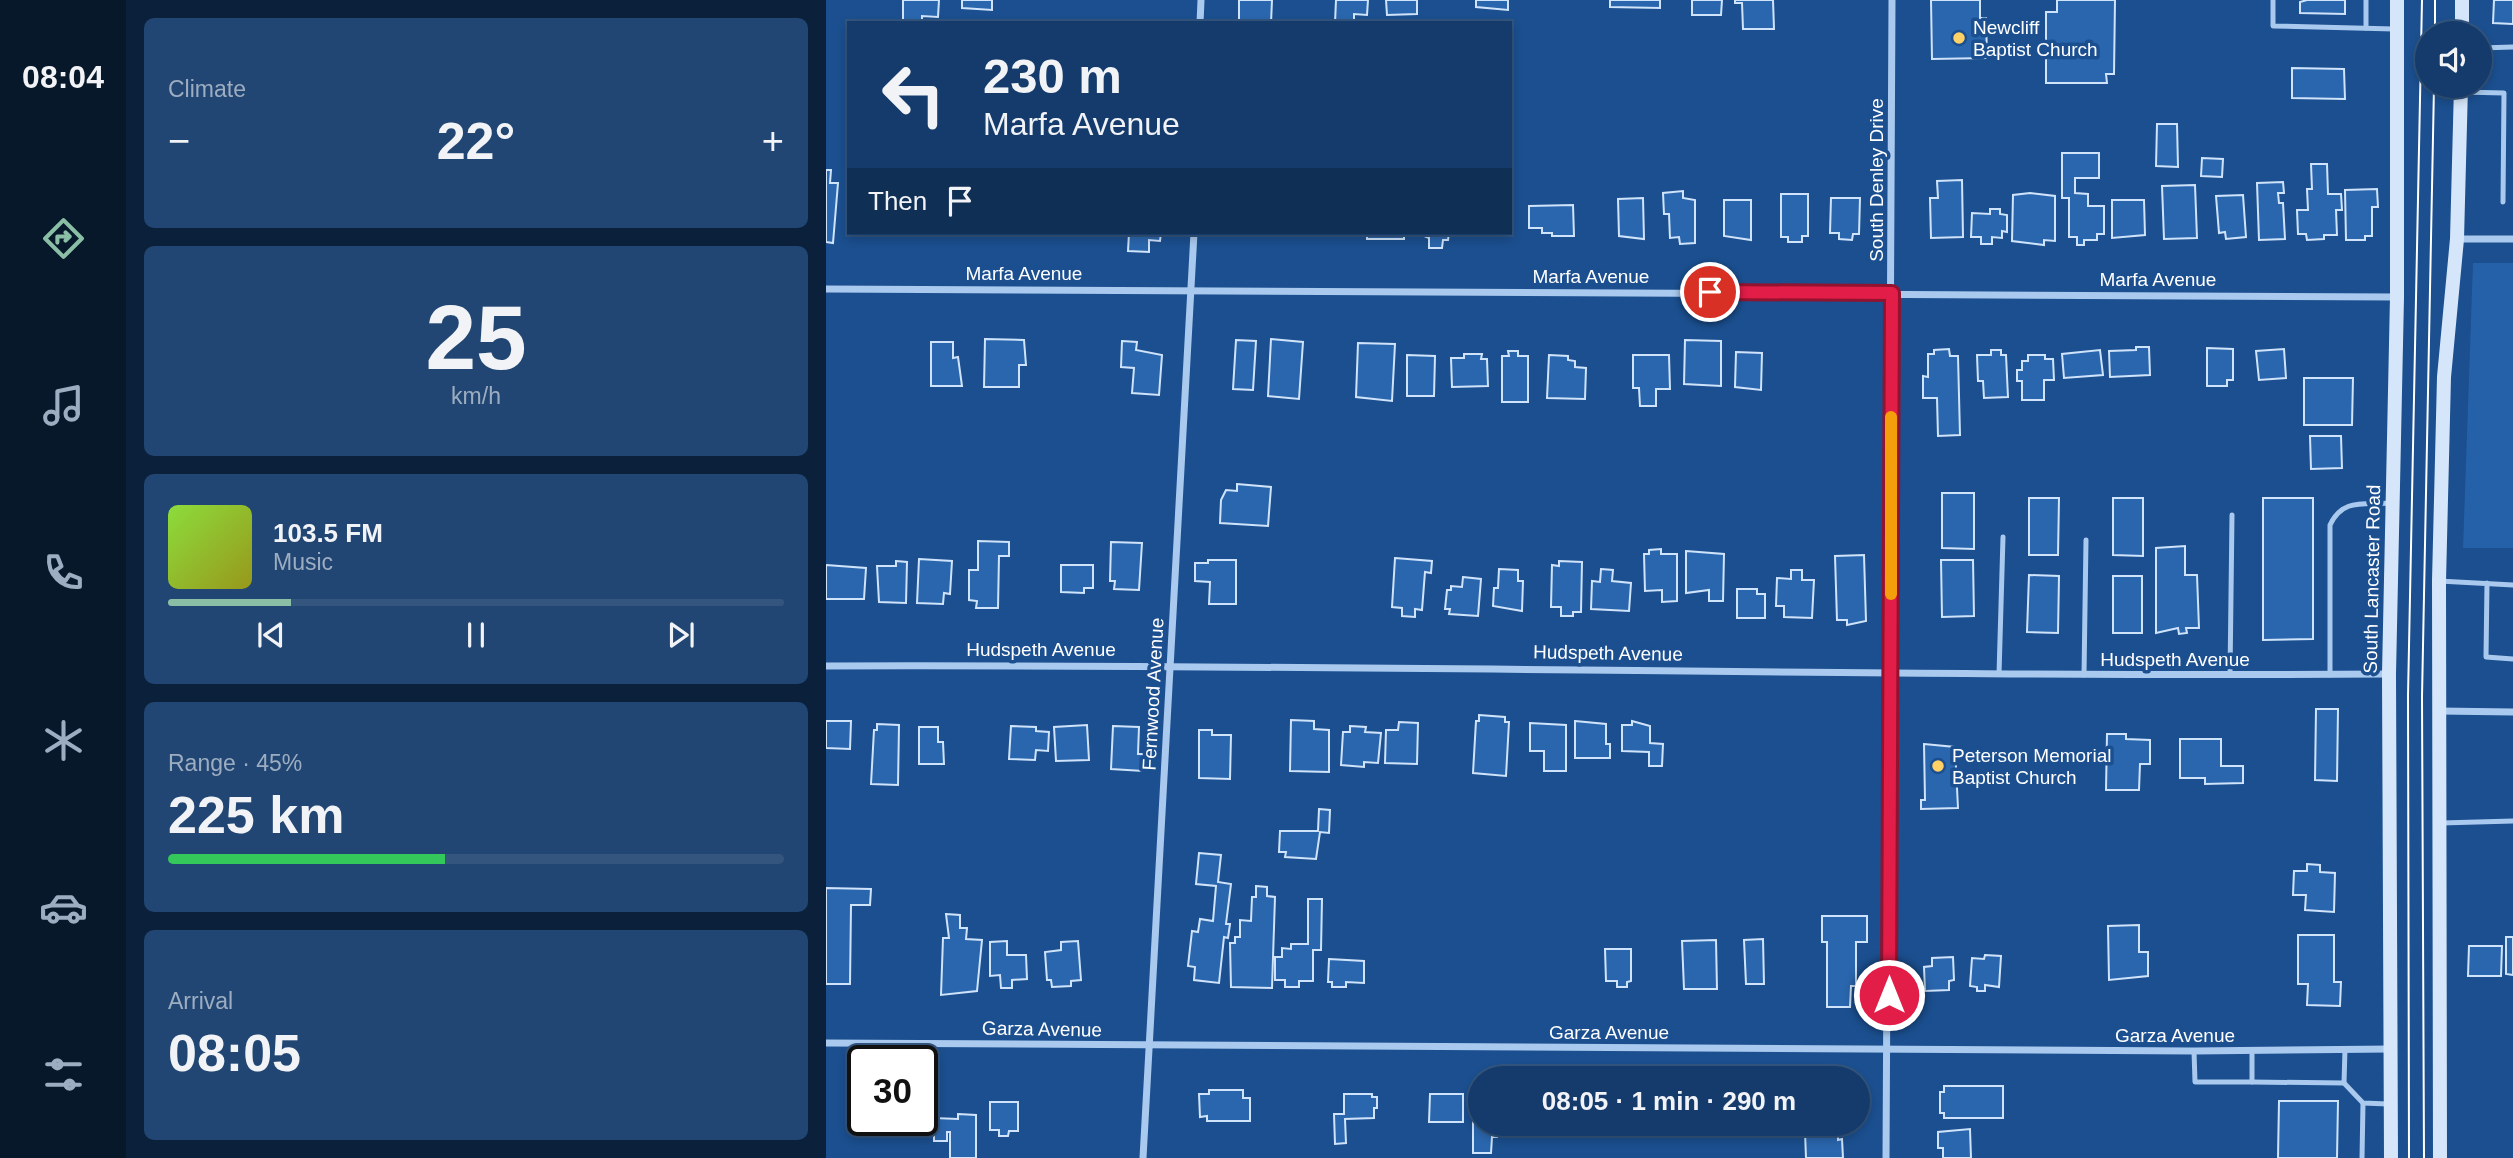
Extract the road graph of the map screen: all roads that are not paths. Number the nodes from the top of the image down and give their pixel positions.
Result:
1 (1201, 0) edge
2 (1892, 0) edge
3 (2273, 0) edge
4 (2366, 0) edge
5 (2397, 0) edge
6 (2462, 0) edge
7 (1200, 21) edge
8 (2462, 21) edge
9 (2367, 28) junction
10 (2397, 29) junction
11 (2513, 47) edge
12 (2492, 48) edge
13 (2492, 92) edge
14 (2461, 98) edge
15 (2503, 202) dead end
16 (1194, 235) edge
17 (2457, 239) junction
18 (2513, 239) edge
19 (826, 289) edge
20 (1192, 289) junction
21 (1892, 293) junction
22 (2397, 297) junction
23 (2393, 503) junction
24 (2232, 515) dead end
25 (2003, 537) dead end
26 (2086, 540) dead end
27 (2439, 581) junction
28 (2487, 583) junction
29 (2513, 584) edge
30 (2513, 659) edge
31 (1170, 664) junction
32 (826, 666) edge
33 (1891, 672) junction
34 (1999, 674) junction
35 (2389, 674) junction
36 (2084, 675) junction
37 (2230, 675) junction
38 (2330, 675) junction
39 (2438, 710) junction
40 (2513, 712) edge
41 (2513, 821) edge
42 (2438, 823) junction
43 (826, 1043) edge
44 (1149, 1046) junction
45 (1888, 1049) junction
46 (2345, 1049) junction
47 (2391, 1049) junction
48 (2194, 1051) junction
49 (2252, 1051) junction
50 (2252, 1082) junction
51 (2344, 1083) junction
52 (2363, 1103) junction
53 (2391, 1104) junction
54 (1143, 1158) edge
55 (1886, 1158) edge
56 (2362, 1158) edge
57 (2391, 1158) edge
58 (2440, 1158) edge

1 - 7 street
2 - 21 street, South Denley Drive
3 - 9 lane
4 - 9 lane
5 - 10 main road, South Lancaster Road
6 - 8 main road
9 - 10 lane
10 - 22 main road, South Lancaster Road
11 - 12 lane
13 - 15 lane
14 - 17 main road
16 - 20 street, Fernwood Avenue
17 - 18 street
17 - 27 main road
19 - 20 street, Marfa Avenue
20 - 21 street, Marfa Avenue
20 - 31 street, Fernwood Avenue
21 - 22 street, Marfa Avenue
21 - 33 street, South Denley Drive
22 - 23 main road, South Lancaster Road
23 - 35 main road, South Lancaster Road
23 - 38 lane
24 - 37 lane
25 - 34 lane
26 - 36 lane
27 - 28 lane
27 - 39 main road
28 - 29 lane
28 - 30 lane
31 - 32 street, Hudspeth Avenue
31 - 33 street, Hudspeth Avenue
31 - 44 street, Fernwood Avenue
33 - 34 street, Hudspeth Avenue
33 - 45 street, South Denley Drive
34 - 36 street, Hudspeth Avenue
35 - 38 street, Hudspeth Avenue
35 - 47 main road, South Lancaster Road
36 - 37 street, Hudspeth Avenue
37 - 38 street, Hudspeth Avenue
39 - 40 street
39 - 42 main road
41 - 42 lane
42 - 58 main road
43 - 44 street, Garza Avenue
44 - 45 street, Garza Avenue
44 - 54 street, Fernwood Avenue
45 - 48 street, Garza Avenue
45 - 55 street, South Denley Drive
46 - 47 street, Garza Avenue
46 - 49 street, Garza Avenue
46 - 51 lane
47 - 53 main road, South Lancaster Road
48 - 49 street, Garza Avenue
48 - 50 lane
49 - 50 lane
50 - 51 lane
51 - 52 lane
52 - 53 lane
52 - 56 lane
53 - 57 main road, South Lancaster Road

